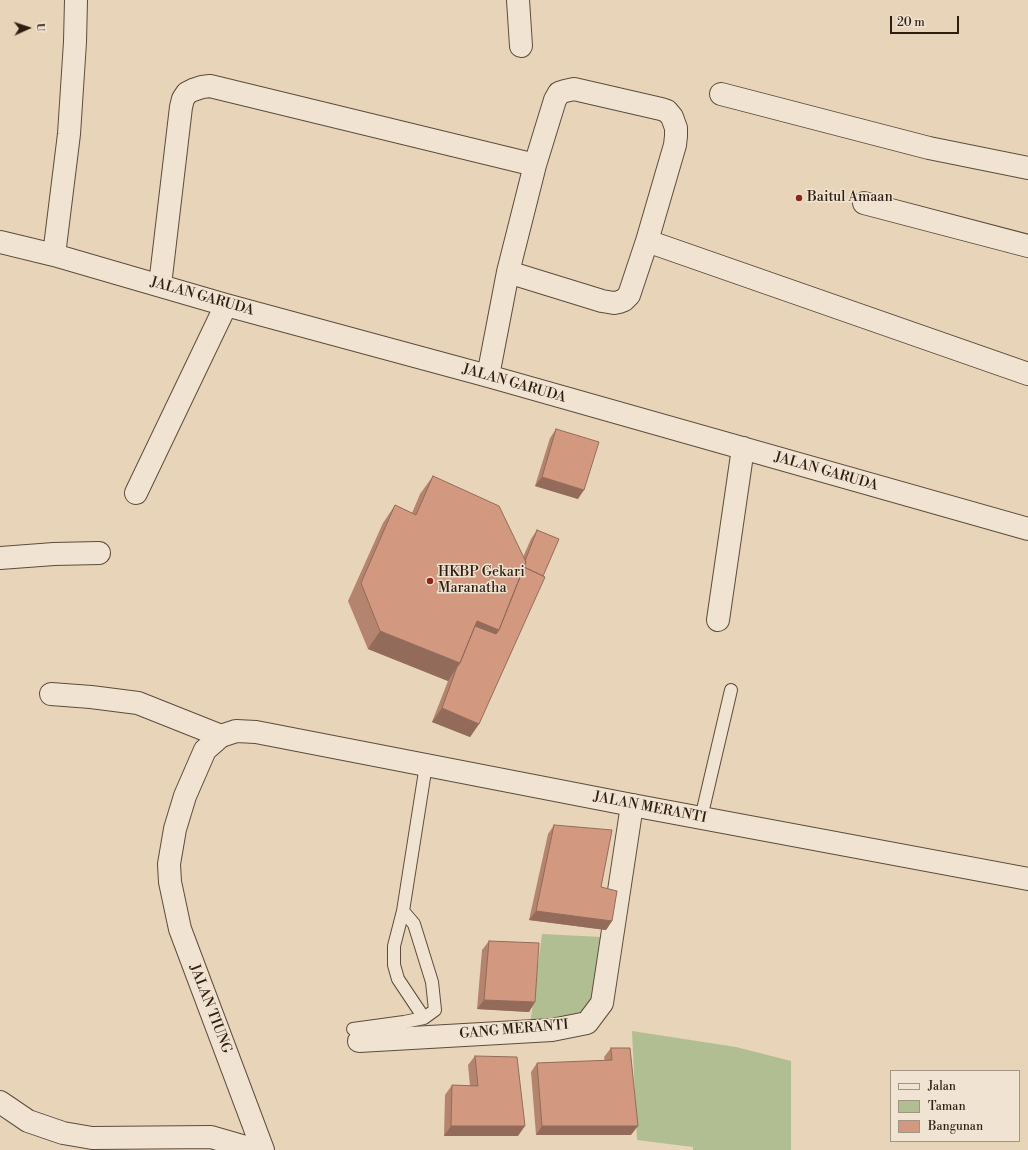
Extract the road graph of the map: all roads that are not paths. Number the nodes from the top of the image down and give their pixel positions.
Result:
1 (76, 0) edge
2 (518, 0) edge
3 (521, 46) dead end
4 (721, 94) dead end
5 (535, 165) junction
6 (1028, 168) edge
7 (864, 203) dead end
8 (647, 241) junction
9 (0, 242) edge
10 (1028, 246) edge
11 (54, 255) junction
12 (508, 272) junction
13 (160, 285) junction
14 (226, 305) junction
15 (1028, 374) edge
16 (488, 376) junction
17 (743, 448) junction
18 (136, 493) dead end
19 (1028, 529) edge
20 (98, 553) dead end
21 (0, 558) edge
22 (718, 620) dead end
23 (730, 690) dead end
24 (51, 694) dead end
25 (222, 736) junction
26 (426, 765) junction
27 (632, 805) junction
28 (701, 818) junction
29 (1028, 879) edge
30 (403, 911) junction
31 (424, 1018) junction
32 (363, 1034) joint
33 (0, 1102) edge
34 (256, 1150) edge
35 (263, 1150) edge

1 - 11 street
2 - 3 street
4 - 6 street
5 - 8 street
5 - 12 street
5 - 13 street
7 - 10 street
8 - 12 street
8 - 15 street
9 - 11 street, JALAN GARUDA
11 - 13 street, JALAN GARUDA
12 - 16 street
13 - 14 street, JALAN GARUDA
14 - 16 street, JALAN GARUDA
14 - 18 street
16 - 17 street, JALAN GARUDA
17 - 19 street, JALAN GARUDA
17 - 22 street
20 - 21 street
23 - 28 lane
24 - 25 street
25 - 26 street, JALAN MERANTI
25 - 35 street, JALAN TIUNG
26 - 27 street, JALAN MERANTI
26 - 30 lane
27 - 28 street, JALAN MERANTI
27 - 32 street, GANG MERANTI
28 - 29 street, JALAN MERANTI
30 - 31 lane
30 - 31 lane
31 - 32 lane
33 - 34 street

